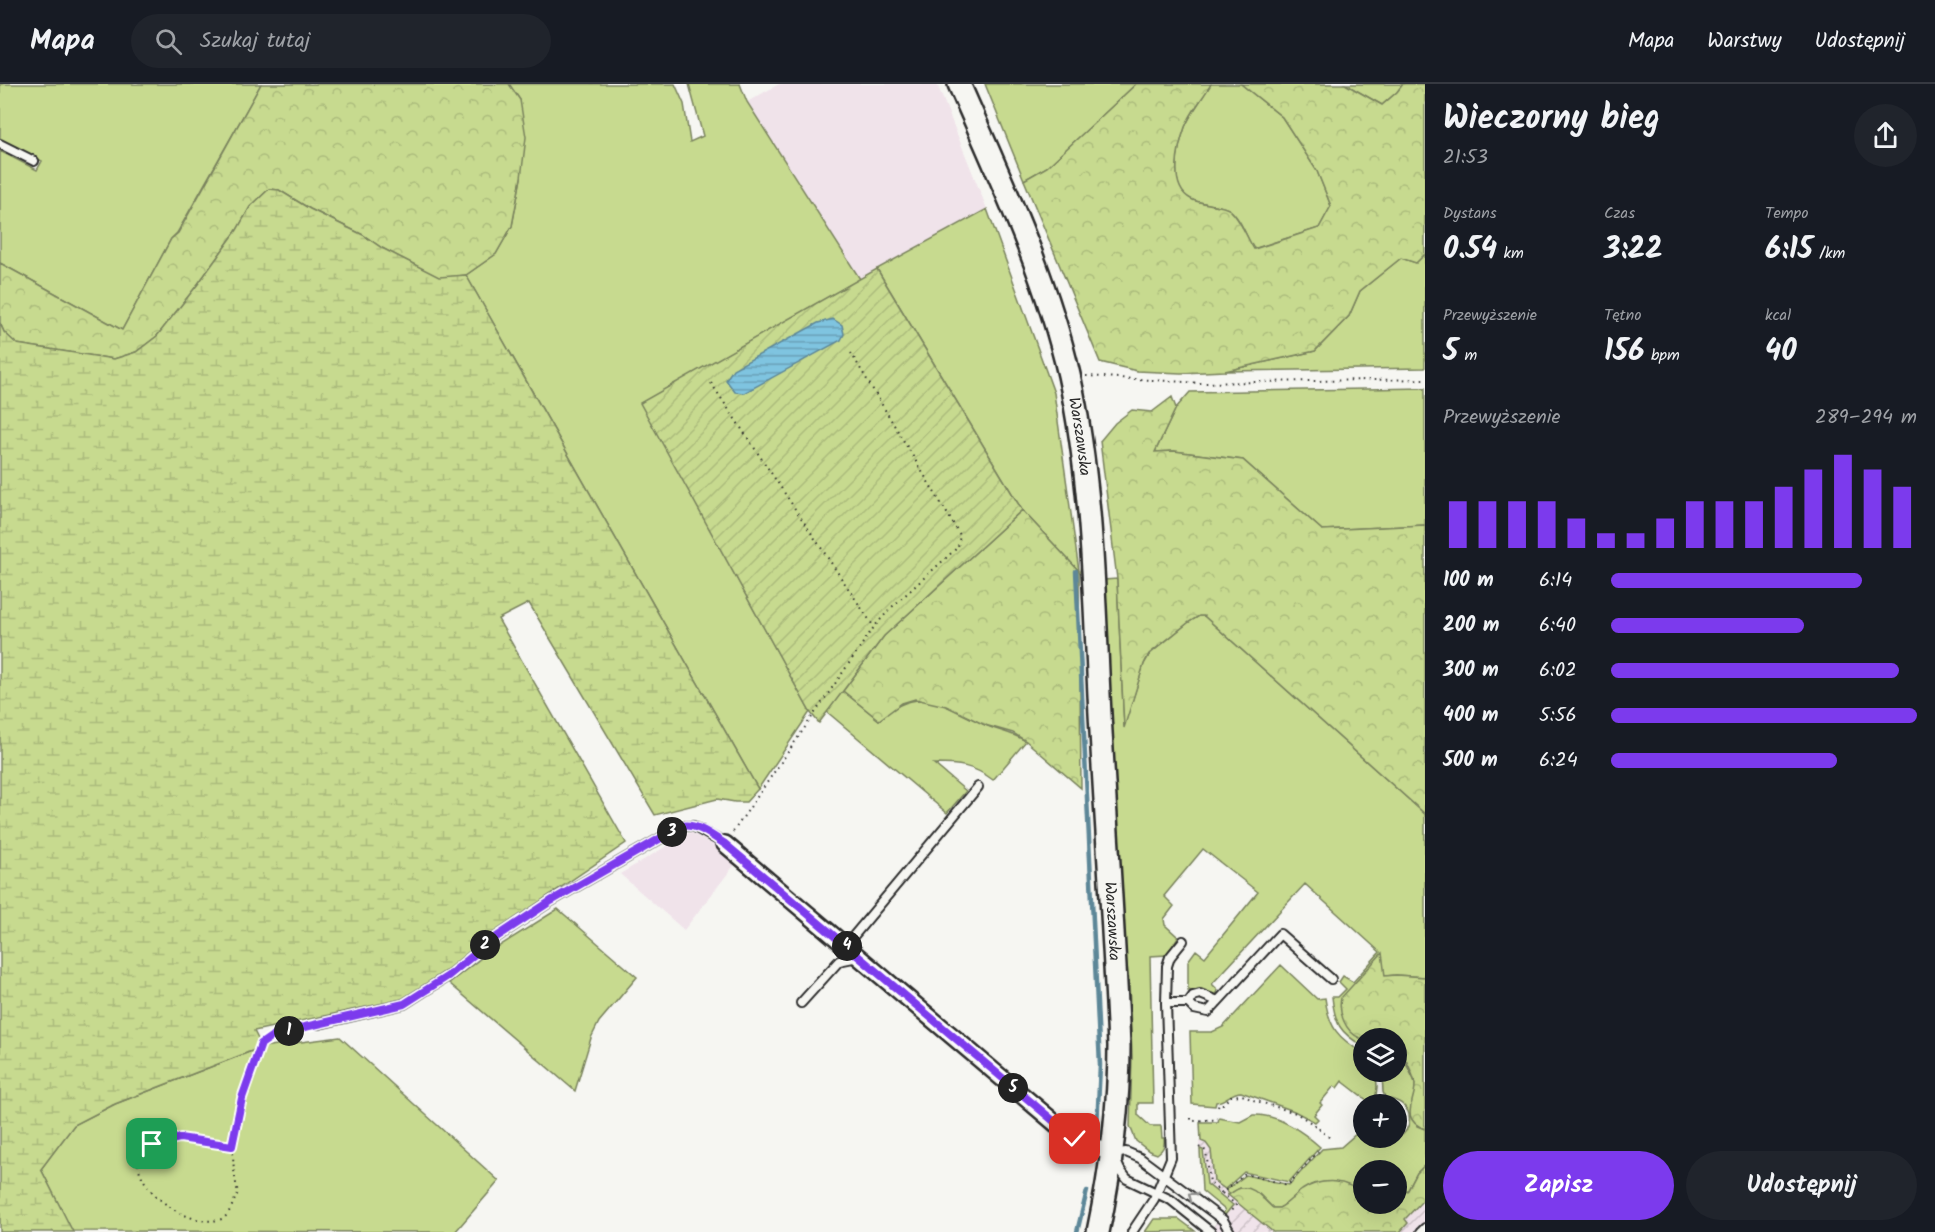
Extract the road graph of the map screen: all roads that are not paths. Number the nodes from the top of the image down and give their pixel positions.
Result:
1 (959, 84) edge
2 (0, 144) edge
3 (34, 162) dead end
4 (978, 787) dead end
5 (725, 844) joint
6 (1183, 941) dead end
7 (846, 945) junction
8 (859, 956) junction
9 (1331, 979) dead end
10 (1218, 1001) junction
11 (801, 1003) dead end
12 (1166, 1003) junction
13 (1188, 1003) junction
14 (319, 1024) road end
15 (1113, 1154) junction
16 (1164, 1174) junction
17 (1157, 1192) junction
18 (1425, 1228) edge
19 (1098, 1232) edge
20 (1132, 1232) edge
21 (1211, 1232) edge
22 (1230, 1232) edge
23 (1421, 1232) edge

1 - 15 main road, Warszawska
2 - 3 lane
4 - 7 lane
5 - 7 street
5 - 14 lane
6 - 12 lane
7 - 8 street
8 - 11 lane
8 - 15 street
9 - 10 lane
10 - 13 lane
10 - 13 lane
12 - 13 lane
12 - 16 lane
15 - 16 lane
15 - 17 lane
15 - 19 main road, Warszawska
16 - 17 lane
22 -> 16 lane
17 - 20 lane
17 - 21 lane
18 - 23 lane

